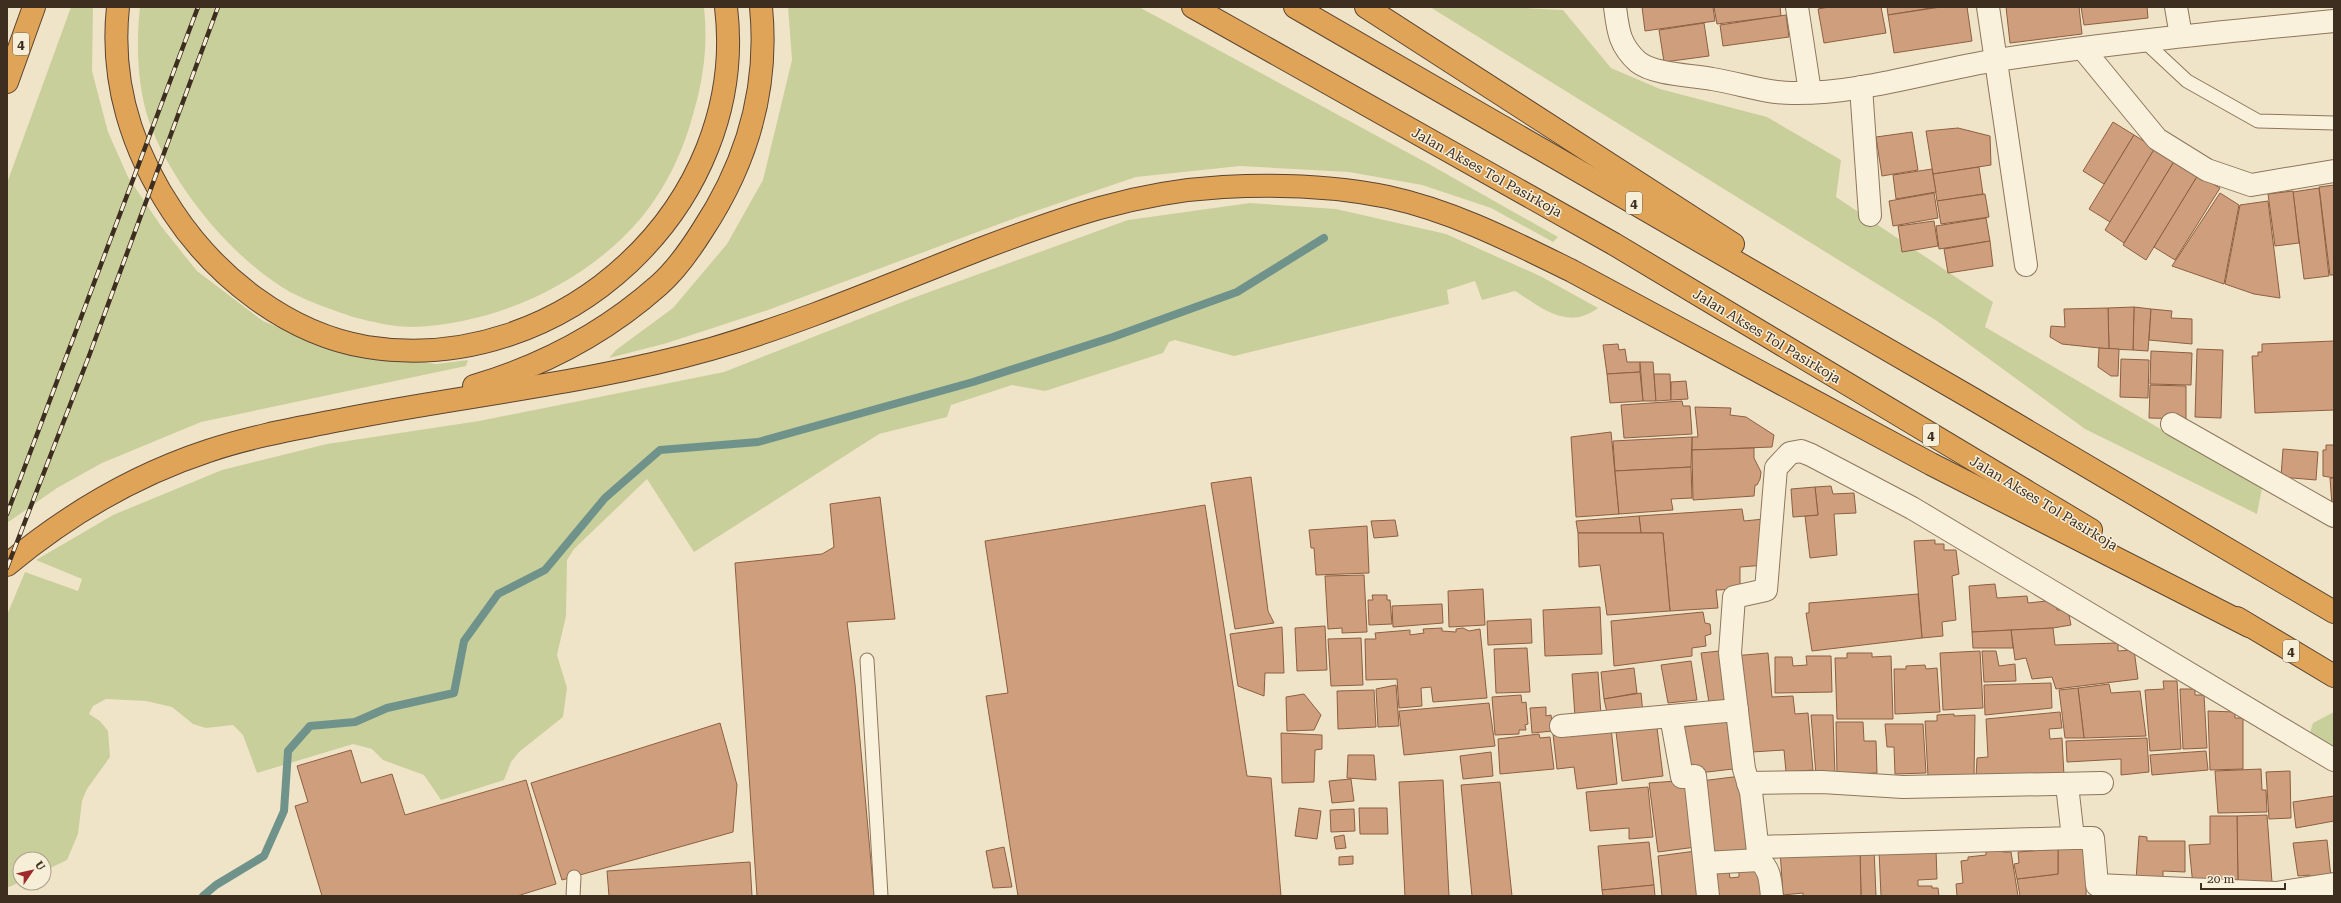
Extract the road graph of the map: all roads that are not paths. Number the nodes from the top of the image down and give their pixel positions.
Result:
1 (34, 7) edge
2 (118, 7) edge
3 (726, 7) edge
4 (761, 7) edge
5 (1193, 7) edge
6 (1295, 7) edge
7 (1366, 7) edge
8 (1615, 7) edge
9 (1797, 7) edge
10 (1988, 7) edge
11 (2176, 7) edge
12 (2334, 21) edge
13 (2181, 36) junction
14 (2143, 40) junction
15 (2083, 49) junction
16 (1996, 60) junction
17 (7, 82) edge
18 (1860, 87) junction
19 (1810, 92) junction
20 (2334, 123) edge
21 (2334, 171) edge
22 (1870, 215) dead end
23 (2026, 265) dead end
24 (1973, 399) junction
25 (374, 413) junction
26 (2172, 424) dead end
27 (2334, 516) edge
28 (7, 565) edge
29 (2334, 612) edge
30 (2249, 626) junction
31 (867, 660) dead end
32 (2334, 676) edge
33 (1737, 710) junction
34 (1671, 716) junction
35 (1561, 726) dead end
36 (2334, 760) edge
37 (1748, 783) junction
38 (2102, 783) dead end
39 (2067, 785) junction
40 (2073, 838) junction
41 (1759, 854) junction
42 (1705, 863) junction
43 (574, 877) dead end
44 (2334, 884) edge
45 (573, 896) edge
46 (881, 896) edge
47 (1708, 896) edge
48 (1772, 896) edge

1 - 17 highway, 4
2 - 3 highway
4 - 25 highway
5 - 30 highway, Jalan Akses Tol Pasirkoja / 4
6 - 24 highway, 4
7 - 24 highway
8 - 19 street
9 - 19 street
10 - 16 street
11 - 13 street
12 - 13 street
13 - 14 street
14 - 15 street
14 - 20 lane
15 - 16 street
15 - 21 street
16 - 18 street
16 - 23 street
18 - 19 street
18 - 22 street
24 - 29 highway, 4
25 - 28 highway
25 - 30 highway
26 - 27 street
30 - 32 highway, Jalan Akses Tol Pasirkoja / 4
31 - 46 lane
33 - 34 street
33 - 36 street
33 - 37 street
34 - 35 street
34 - 42 street
37 - 39 street
37 - 41 street
38 - 39 street
39 - 40 street
40 - 41 street
40 - 44 street
41 - 42 street
41 - 48 street
42 - 47 street
43 - 45 lane

